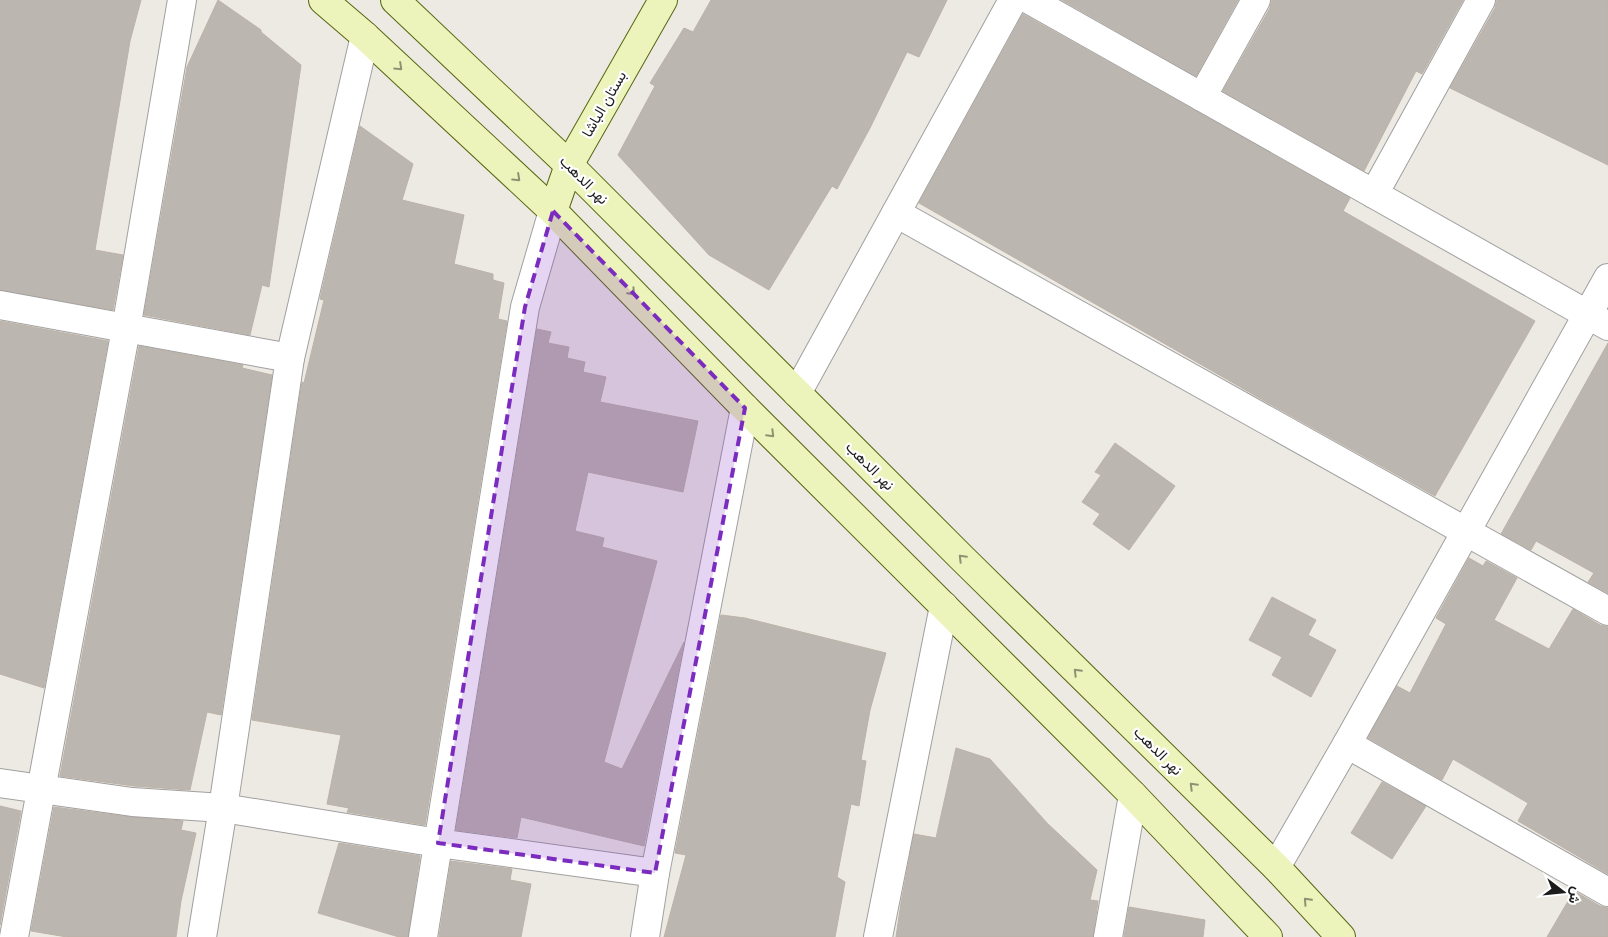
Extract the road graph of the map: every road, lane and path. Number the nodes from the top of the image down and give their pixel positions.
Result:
1 (182, 0) edge
2 (323, 0) edge
3 (394, 0) edge
4 (663, 0) edge
5 (1013, 0) edge
6 (1030, 0) edge
7 (1256, 0) edge
8 (1480, 0) edge
9 (365, 36) junction
10 (1202, 97) junction
11 (569, 165) junction
12 (1374, 194) junction
13 (553, 211) junction
14 (896, 213) junction
15 (1608, 278) edge
16 (0, 305) edge
17 (1598, 320) edge
18 (126, 329) junction
19 (290, 358) junction
20 (797, 393) junction
21 (745, 408) junction
22 (1466, 531) junction
23 (944, 606) junction
24 (1608, 611) edge
25 (1347, 744) junction
26 (0, 782) edge
27 (42, 788) junction
28 (1133, 795) junction
29 (223, 808) junction
30 (438, 843) junction
31 (1276, 868) junction
32 (656, 873) junction
33 (1608, 892) edge
34 (14, 937) edge
35 (202, 937) edge
36 (423, 937) edge
37 (645, 937) edge
38 (878, 937) edge
39 (1108, 937) edge
40 (1268, 937) edge
41 (1341, 937) edge

1 - 18 street
2 - 9 main road
3 - 11 main road, نهر الدهب
4 - 11 main road, بستان الباشا
5 - 14 street
6 - 10 street
7 - 10 street
8 - 12 street
9 -> 13 main road
9 - 19 street
10 - 12 street
11 - 13 main road, بستان الباشا
11 - 20 main road, نهر الدهب
12 - 17 street
13 -> 21 main road
13 - 30 street
14 - 20 street
14 - 22 street
15 - 17 street
16 - 18 street
17 - 22 street
18 - 19 street
18 - 27 street
19 - 29 street
31 -> 20 main road, نهر الدهب
21 -> 23 main road
21 - 32 street
22 - 24 street
22 - 25 street
23 - 28 main road
23 - 38 street
25 - 31 street
25 - 33 street
26 - 27 street
27 - 29 street
27 - 34 street
28 - 39 street
28 - 40 main road
29 - 30 street
29 - 35 street
30 - 32 street
30 - 36 street
41 -> 31 main road, نهر الدهب
32 - 37 street

